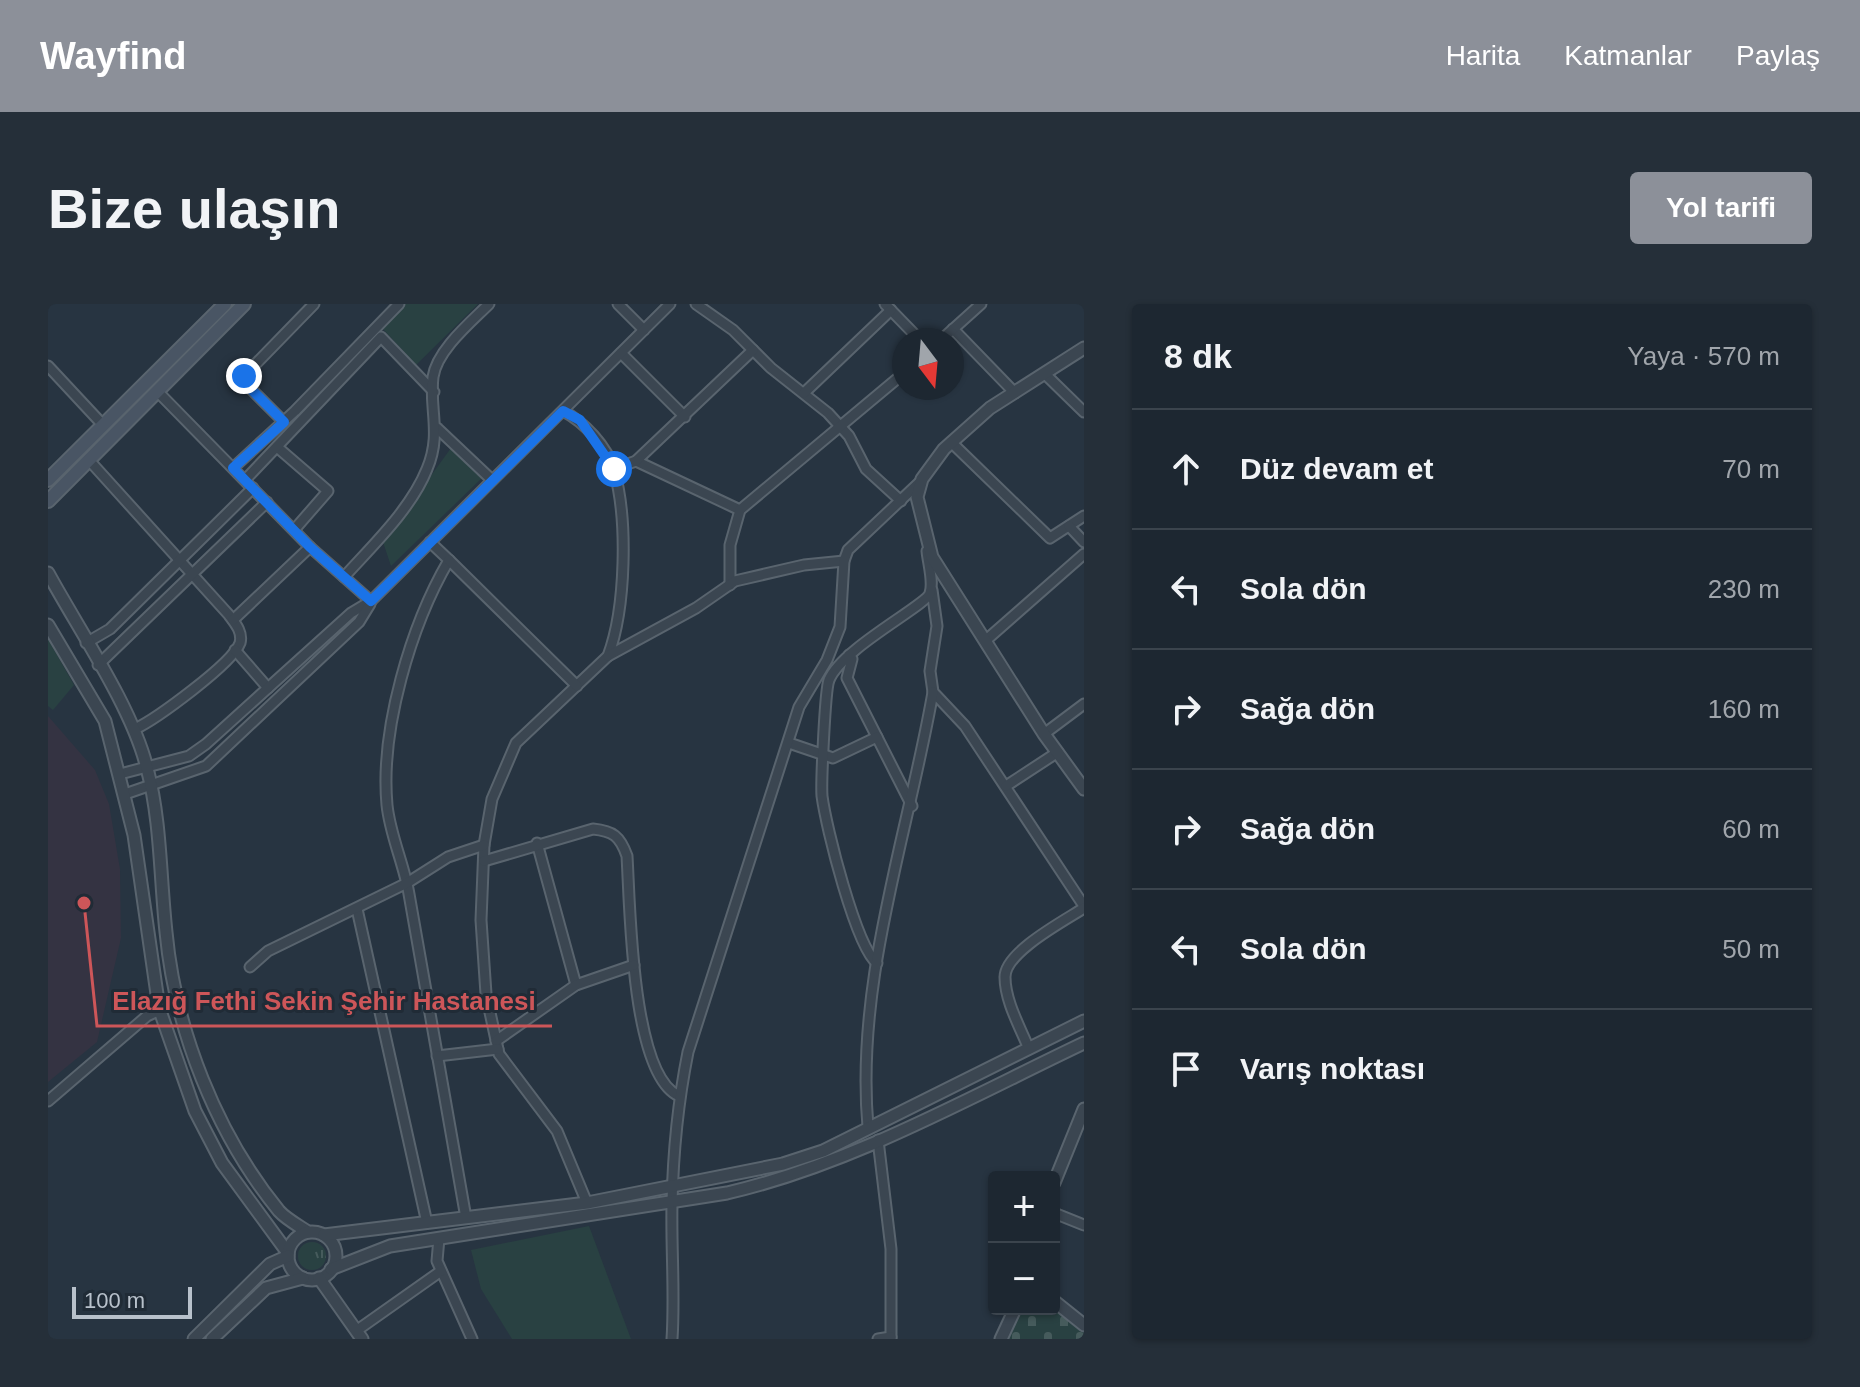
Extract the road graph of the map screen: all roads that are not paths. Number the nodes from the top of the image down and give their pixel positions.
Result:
1 (225, 304) edge
2 (244, 304) edge
3 (314, 304) edge
4 (399, 304) edge
5 (489, 304) edge
6 (618, 304) edge
7 (670, 304) edge
8 (696, 304) edge
9 (981, 304) edge
10 (888, 307) edge
11 (908, 328) edge
12 (954, 328) edge
13 (644, 330) junction
14 (964, 340) edge
15 (1084, 348) edge
16 (753, 350) junction
17 (621, 353) junction
18 (48, 366) edge
19 (1046, 375) junction
20 (892, 383) edge
21 (157, 391) junction
22 (434, 392) junction
23 (804, 393) junction
24 (1015, 393) junction
25 (563, 411) junction
26 (1084, 412) edge
27 (685, 417) junction
28 (284, 422) junction
29 (103, 425) junction
30 (840, 426) junction
31 (437, 428) junction
32 (951, 442) junction
33 (277, 447) junction
34 (88, 459) junction
35 (636, 461) junction
36 (233, 468) junction
37 (614, 469) junction
38 (48, 480) edge
39 (245, 480) junction
40 (492, 480) junction
41 (921, 481) junction
42 (253, 488) junction
43 (48, 501) edge
44 (901, 501) junction
45 (267, 502) junction
46 (740, 510) junction
47 (1084, 516) edge
48 (1069, 526) junction
49 (294, 530) junction
50 (430, 542) junction
51 (1084, 542) edge
52 (926, 543) junction
53 (310, 547) junction
54 (1084, 554) edge
55 (449, 560) junction
56 (180, 561) junction
57 (844, 561) junction
58 (48, 573) edge
59 (193, 576) junction
60 (344, 577) junction
61 (730, 585) junction
62 (932, 590) junction
63 (371, 601) junction
64 (233, 620) junction
65 (48, 625) edge
66 (985, 641) junction
67 (86, 643) junction
68 (235, 650) junction
69 (849, 655) junction
70 (608, 656) junction
71 (98, 665) junction
72 (577, 686) junction
73 (268, 688) junction
74 (933, 692) junction
75 (1084, 704) edge
76 (135, 729) junction
77 (1044, 734) junction
78 (877, 737) junction
79 (789, 743) junction
80 (1058, 752) junction
81 (823, 757) junction
82 (147, 769) junction
83 (120, 774) junction
84 (1006, 786) junction
85 (151, 787) junction
86 (1084, 789) edge
87 (125, 794) junction
88 (912, 806) junction
89 (537, 843) junction
90 (484, 845) junction
91 (484, 861) junction
92 (407, 883) junction
93 (1084, 907) edge
94 (357, 909) junction
95 (877, 963) junction
96 (634, 965) junction
97 (250, 967) dead end
98 (576, 985) junction
99 (179, 1001) junction
100 (159, 1008) junction
101 (1084, 1021) edge
102 (1084, 1043) edge
103 (497, 1045) junction
104 (1029, 1049) junction
105 (437, 1056) junction
106 (679, 1096) junction
107 (48, 1101) edge
108 (1084, 1109) edge
109 (868, 1127) junction
110 (878, 1140) junction
111 (1059, 1171) edge
112 (673, 1189) junction
113 (672, 1202) junction
114 (587, 1203) junction
115 (1060, 1215) edge
116 (466, 1218) junction
117 (427, 1223) junction
118 (1084, 1225) edge
119 (308, 1232) junction
120 (324, 1235) junction
121 (439, 1238) junction
122 (288, 1254) junction
123 (331, 1269) junction
124 (441, 1271) junction
125 (303, 1278) junction
126 (319, 1278) junction
127 (1060, 1306) edge
128 (1012, 1315) edge
129 (1084, 1325) edge
130 (359, 1335) edge
131 (891, 1338) edge
132 (194, 1339) edge
133 (212, 1339) edge
134 (472, 1339) edge
135 (672, 1339) edge
136 (878, 1339) edge
137 (1001, 1339) edge

1 - 29 main road
2 - 21 main road
3 - 28 street
4 - 28 street
5 - 22 street
6 - 13 street
7 - 13 street
8 - 16 street
9 - 12 street
10 - 11 street
10 - 23 street
13 - 17 street
14 - 24 street
15 - 19 street
16 - 23 street
16 - 27 street
17 - 25 street
17 - 27 street
18 - 29 street
19 - 24 street
19 - 26 street
20 - 30 street
21 - 34 main road
21 - 36 street
22 - 31 street
22 - 33 street
23 - 30 street
24 - 32 street
25 - 37 street
25 - 40 street
27 - 35 street
28 - 36 street
29 - 38 main road
30 - 44 street
30 - 46 street
31 - 40 street
31 - 60 street
32 - 41 street
32 - 48 street
33 - 39 street
33 - 49 street
34 - 43 main road
34 - 56 street
35 - 37 street
35 - 46 street
36 - 39 street
37 - 70 street
39 - 42 street
40 - 50 street
41 - 44 street
41 - 52 street
42 - 45 street
42 - 56 street
44 - 57 street
45 - 49 street
45 - 59 street
46 - 61 street
47 - 48 street
48 - 51 street
49 - 53 street
50 - 55 street
50 - 63 street
52 - 62 street
52 - 66 street
53 - 60 street
53 - 64 street
54 - 66 street
55 - 72 street
55 - 92 street
56 - 59 street
56 - 67 street
57 - 61 street
57 - 79 street
58 - 67 street
59 - 64 street
59 - 71 street
60 - 63 street
61 - 70 street
62 - 69 street
62 - 74 street
63 - 73 street
63 - 85 street
64 - 68 street
65 - 83 street
66 - 77 street
67 - 71 street
68 - 73 street
68 - 76 street
69 - 78 street
69 - 81 street
70 - 72 street
71 - 76 street
72 - 90 street
73 - 82 street
74 - 84 street
74 - 88 street
75 - 77 street
76 - 82 street
77 - 80 street
78 - 81 street
78 - 88 street
79 - 81 street
79 - 106 street
80 - 84 street
80 - 86 street
81 - 95 street
82 - 83 street
82 - 85 street
83 - 87 street
84 - 93 street
85 - 87 street
85 - 99 street
87 - 100 street
88 - 95 street
89 - 91 street
89 - 96 street
89 - 98 street
90 - 91 street
90 - 92 street
91 - 103 street
92 - 94 street
92 - 105 street
93 - 104 street
94 - 97 street
94 - 117 street
95 - 109 street
96 - 98 street
96 - 106 street
98 - 103 street
99 - 100 street
99 - 119 street
100 - 107 street
100 - 122 street
101 - 104 street
102 - 110 street
103 - 105 street
103 - 114 street
104 - 109 street
105 - 116 street
106 - 112 street
108 - 111 street
109 - 112 street
110 - 113 street
110 - 131 street
112 - 113 street
112 - 114 street
113 - 121 street
113 - 135 street
114 - 116 street
115 - 118 street
116 - 117 street
117 - 120 street
119 - 120 street
119 - 122 street
120 - 123 street
121 - 123 street
121 - 124 street
122 - 125 street
122 - 132 street
123 - 126 street
124 - 130 street
124 - 134 street
125 - 126 street
125 - 133 street
126 - 130 street
127 - 129 street
128 - 137 street
131 - 136 street

